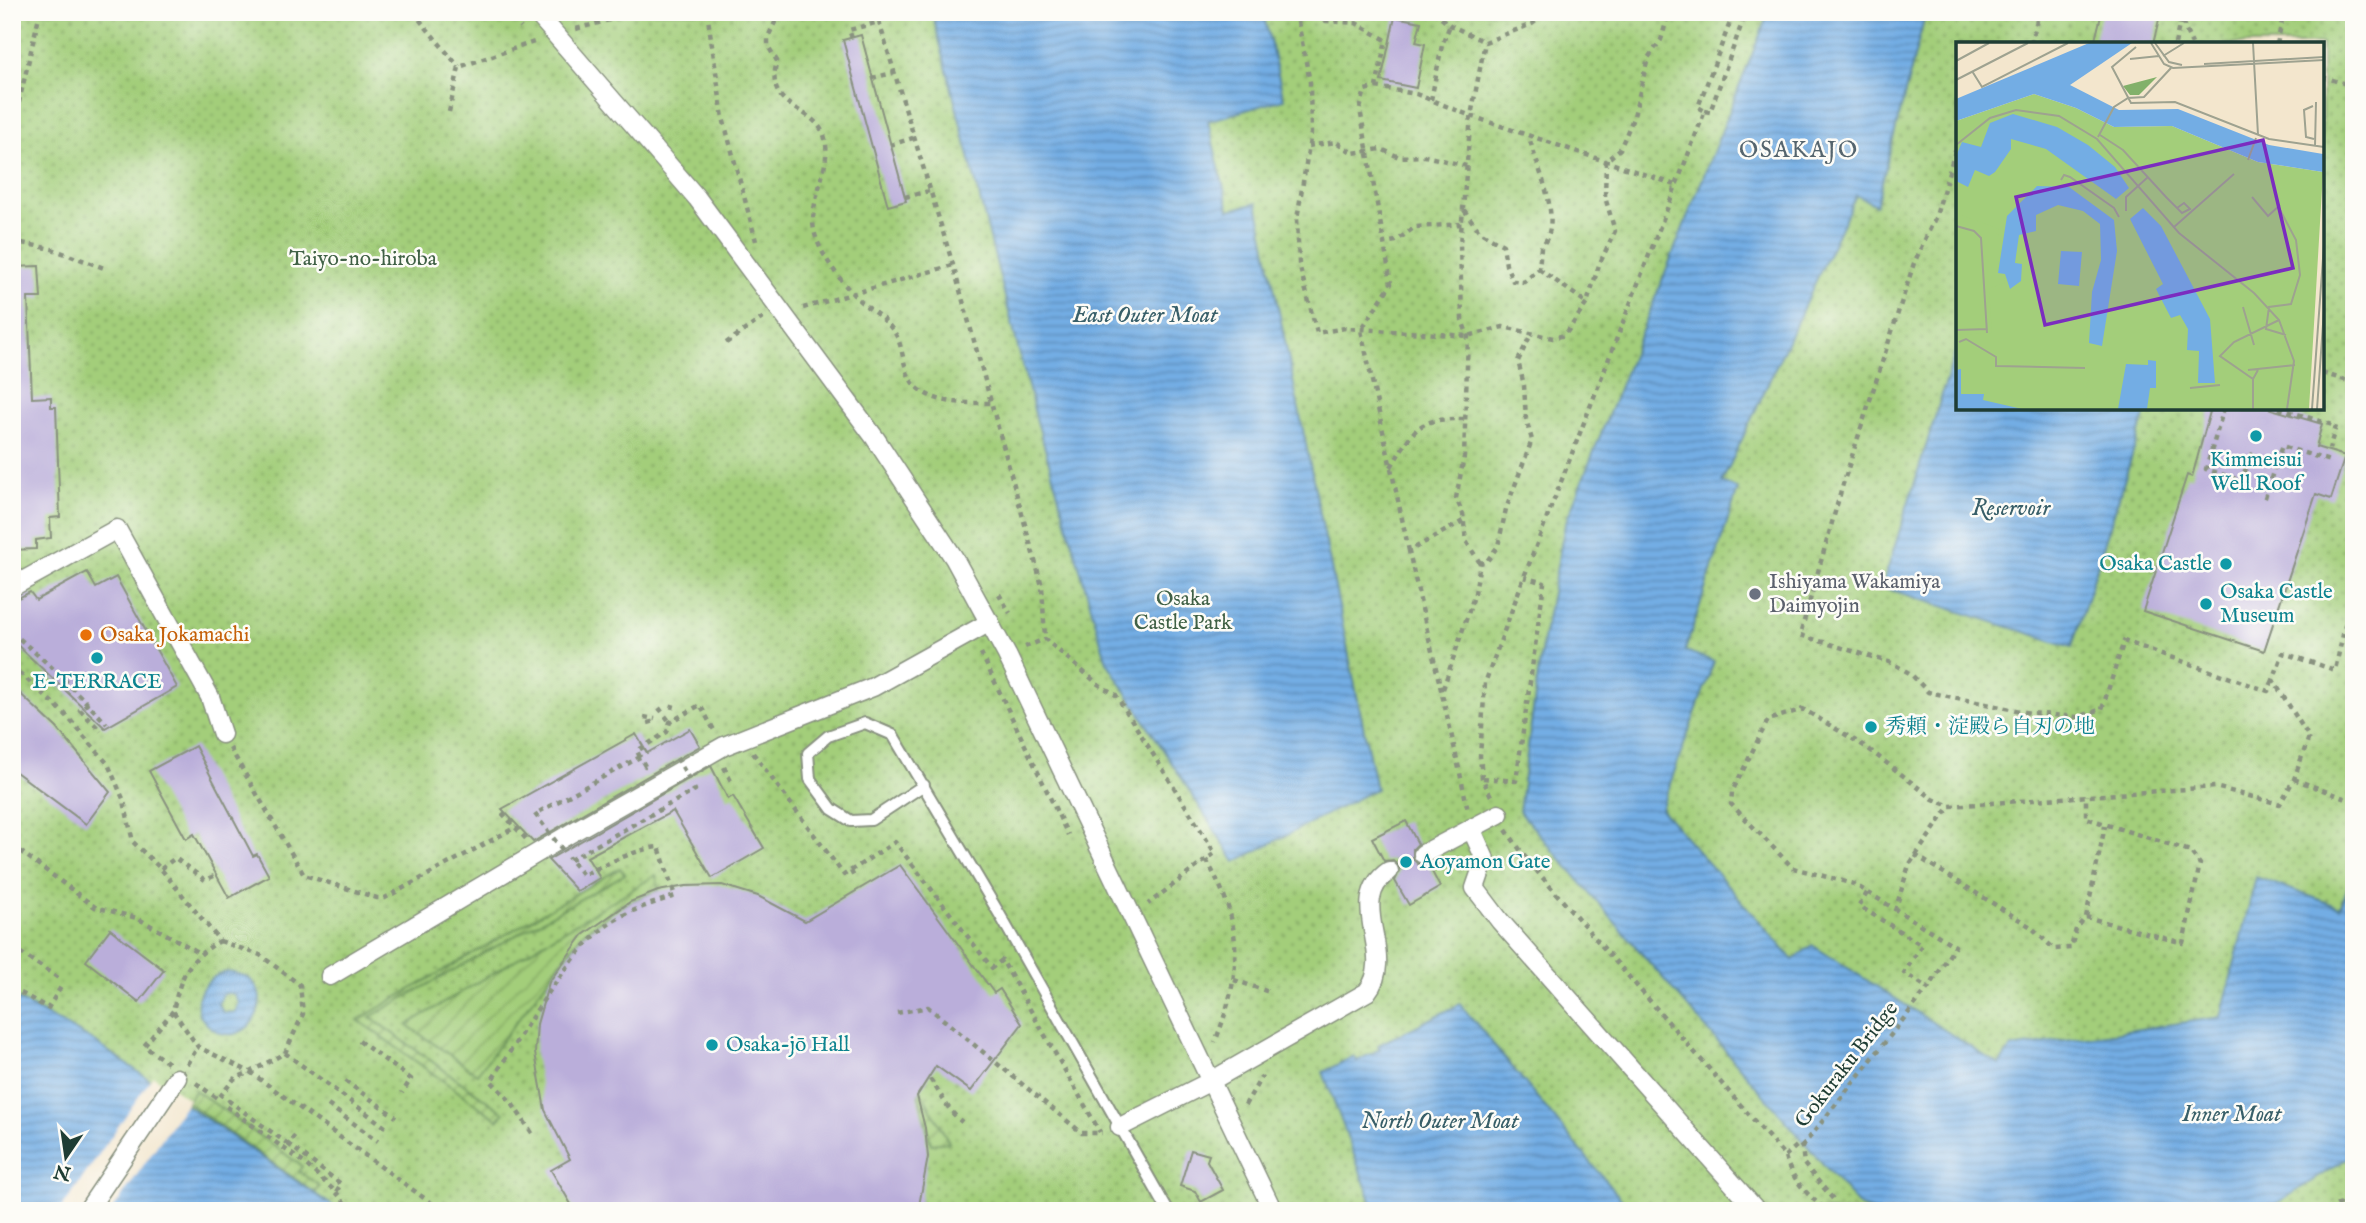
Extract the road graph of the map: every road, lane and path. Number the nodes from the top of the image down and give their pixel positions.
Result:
1 (40, 12) edge
2 (413, 12) edge
3 (507, 12) edge
4 (536, 12) edge
5 (639, 12) edge
6 (707, 12) edge
7 (780, 12) edge
8 (876, 12) edge
9 (1296, 12) edge
10 (1320, 12) edge
11 (1433, 12) edge
12 (1549, 12) edge
13 (1734, 12) edge
14 (1746, 12) edge
15 (2039, 12) edge
16 (2183, 12) edge
17 (2284, 12) edge
18 (1668, 13) edge
19 (879, 22) junction
20 (1450, 25) junction
21 (555, 34) junction
22 (852, 38) dead end
23 (533, 42) junction
24 (1485, 42) junction
25 (2032, 42) edge
26 (2176, 42) edge
27 (2191, 42) edge
28 (2277, 42) edge
29 (542, 52) dead end
30 (459, 67) junction
31 (893, 73) junction
32 (872, 78) dead end
33 (2324, 78) edge
34 (2354, 86) edge
35 (1376, 87) junction
36 (1431, 100) junction
37 (1705, 111) junction
38 (449, 112) dead end
39 (1471, 116) junction
40 (12, 132) edge
41 (1528, 135) junction
42 (913, 138) junction
43 (890, 145) dead end
44 (1308, 146) junction
45 (1956, 148) edge
46 (1368, 149) junction
47 (1606, 161) junction
48 (1467, 166) junction
49 (1676, 185) junction
50 (929, 191) junction
51 (905, 197) dead end
52 (1463, 208) junction
53 (1462, 224) junction
54 (12, 241) edge
55 (757, 241) dead end
56 (1384, 243) junction
57 (953, 264) junction
58 (107, 269) dead end
59 (1539, 269) junction
60 (852, 293) junction
61 (1587, 303) junction
62 (755, 310) dead end
63 (782, 313) junction
64 (761, 318) junction
65 (769, 328) dead end
66 (1361, 330) junction
67 (1531, 334) junction
68 (1468, 336) junction
69 (726, 342) dead end
70 (2324, 374) edge
71 (2354, 383) edge
72 (992, 403) junction
73 (2223, 410) edge
74 (2285, 410) edge
75 (1464, 419) junction
76 (2329, 449) dead end
77 (2330, 461) dead end
78 (2276, 462) junction
79 (1391, 468) junction
80 (2264, 501) dead end
81 (1463, 521) junction
82 (1409, 551) junction
83 (1480, 563) junction
84 (1524, 577) junction
85 (2354, 586) edge
86 (12, 587) edge
87 (990, 622) junction
88 (12, 632) edge
89 (971, 633) junction
90 (1045, 639) junction
91 (1007, 655) junction
92 (12, 666) edge
93 (2273, 680) junction
94 (1443, 689) junction
95 (674, 701) dead end
96 (88, 703) junction
97 (659, 708) dead end
98 (672, 709) dead end
99 (644, 717) dead end
100 (670, 722) junction
101 (648, 723) dead end
102 (107, 724) dead end
103 (101, 731) dead end
104 (222, 734) dead end
105 (742, 738) junction
106 (724, 746) junction
107 (231, 751) dead end
108 (673, 751) dead end
109 (640, 757) junction
110 (654, 761) dead end
111 (1482, 778) junction
112 (2294, 779) junction
113 (924, 785) junction
114 (2086, 794) junction
115 (2354, 802) edge
116 (1950, 806) junction
117 (502, 814) dead end
118 (1499, 814) junction
119 (2105, 826) junction
120 (516, 827) junction
121 (1471, 828) junction
122 (528, 842) dead end
123 (12, 845) edge
124 (1073, 845) dead end
125 (1423, 854) dead end
126 (1915, 855) junction
127 (570, 860) junction
128 (1206, 860) junction
129 (161, 869) junction
130 (851, 871) junction
131 (1390, 871) dead end
132 (214, 876) dead end
133 (854, 877) dead end
134 (1867, 893) junction
135 (1148, 904) dead end
136 (1895, 911) junction
137 (2086, 917) junction
138 (220, 941) junction
139 (12, 947) edge
140 (200, 953) junction
141 (330, 976) dead end
142 (60, 979) dead end
143 (1234, 980) junction
144 (61, 987) dead end
145 (12, 988) edge
146 (1927, 988) junction
147 (1269, 992) dead end
148 (173, 1011) junction
149 (897, 1013) dead end
150 (359, 1041) dead end
151 (1214, 1043) dead end
152 (285, 1053) junction
153 (250, 1072) junction
154 (177, 1078) junction
155 (930, 1079) dead end
156 (345, 1081) dead end
157 (1211, 1081) junction
158 (402, 1093) dead end
159 (328, 1105) dead end
160 (396, 1117) dead end
161 (962, 1122) dead end
162 (1120, 1127) junction
163 (388, 1129) dead end
164 (297, 1132) dead end
165 (532, 1133) dead end
166 (1082, 1133) dead end
167 (1101, 1134) dead end
168 (378, 1140) dead end
169 (288, 1144) junction
170 (1802, 1147) junction
171 (1785, 1156) junction
172 (336, 1192) junction
173 (2354, 1194) edge
174 (87, 1211) edge
175 (351, 1211) edge
176 (442, 1211) edge
177 (1168, 1211) edge
178 (1194, 1211) edge
179 (1209, 1211) edge
180 (1273, 1211) edge
181 (1757, 1211) edge
182 (1831, 1211) edge
183 (2328, 1211) edge

1 - 40 path
2 - 30 path
3 - 23 path
4 - 21 street
5 - 21 path
6 - 55 path
7 - 60 path
8 - 19 path
9 - 44 path
10 - 35 path
11 - 20 path
12 - 24 path
13 - 37 path
14 - 37 path
15 - 25 path
16 - 26 path
16 - 27 path
17 - 28 path
18 - 47 path
19 - 22 path
19 - 31 path
20 - 24 path
20 - 36 path
21 - 23 path
21 - 63 street
23 - 29 path
23 - 30 path
24 - 39 path
30 - 38 path
31 - 32 path
31 - 42 path
33 - 34 path
35 - 36 path
35 - 46 path
36 - 39 path
37 - 49 path
39 - 41 path
39 - 48 path
41 - 47 path
41 - 59 path
42 - 43 path
42 - 50 path
44 - 46 path
44 - 66 path
45 - 93 path
46 - 48 path
46 - 56 path
47 - 49 path
47 - 61 path
48 - 52 path
49 - 84 path
50 - 51 path
50 - 57 path
52 - 53 path
52 - 59 path
53 - 56 path
53 - 68 path
54 - 58 path
56 - 66 path
57 - 60 path
57 - 72 path
59 - 61 path
60 - 63 path
60 - 72 path
61 - 67 path
62 - 64 path
63 - 64 path
63 - 87 street
64 - 65 path
64 - 69 path
66 - 68 path
66 - 79 path
67 - 68 path
67 - 83 path
68 - 75 path
70 - 71 path
72 - 90 path
73 - 78 path
74 - 76 path
75 - 79 path
75 - 81 path
77 - 78 path
78 - 80 path
79 - 82 path
81 - 82 path
81 - 83 path
82 - 94 path
83 - 94 path
84 - 111 path
84 - 111 path
85 - 93 path
86 - 104 street
87 - 89 street
87 - 91 street
88 - 96 path
89 - 105 street
89 - 124 path
90 - 91 path
90 - 128 path
91 - 157 street
92 - 129 path
93 - 112 path
94 - 121 path
95 - 98 path
96 - 102 path
96 - 103 path
97 - 100 path
99 - 101 path
100 - 106 path
100 - 109 path
105 - 106 street
105 - 130 path
106 - 141 street
107 - 120 path
108 - 127 path, bridge
109 - 110 path
109 - 127 path, bridge
111 - 118 path
112 - 114 path
112 - 115 path
113 - 113 lane
113 - 162 lane
114 - 116 path
114 - 119 path
116 - 126 path
116 - 134 path
117 - 120 path
118 - 121 street
118 - 171 path
119 - 137 path
119 - 137 path
120 - 122 path
121 - 125 street
121 - 181 street
123 - 140 path
126 - 136 path
126 - 137 path
127 - 165 path
128 - 135 path
128 - 143 path
129 - 132 path
129 - 138 path
130 - 133 path
130 - 167 path
131 - 157 street
134 - 136 path
134 - 146 path
136 - 146 path, Gokuraku Bridge
138 - 140 path
138 - 152 path
139 - 142 path
140 - 148 path
143 - 147 path
143 - 151 path
144 - 145 path
146 - 170 path, Gokuraku Bridge
148 - 153 path
148 - 154 path
149 - 166 path
150 - 158 path
152 - 153 path
152 - 163 path
153 - 154 path
153 - 176 path
154 - 174 street
155 - 161 path
156 - 160 path
157 - 162 street
157 - 180 street
159 - 168 path
162 - 177 lane
164 - 169 path
169 - 172 path
169 - 172 path
170 - 171 path
170 - 182 path
171 - 182 path
172 - 175 path
173 - 183 path
178 - 179 path

